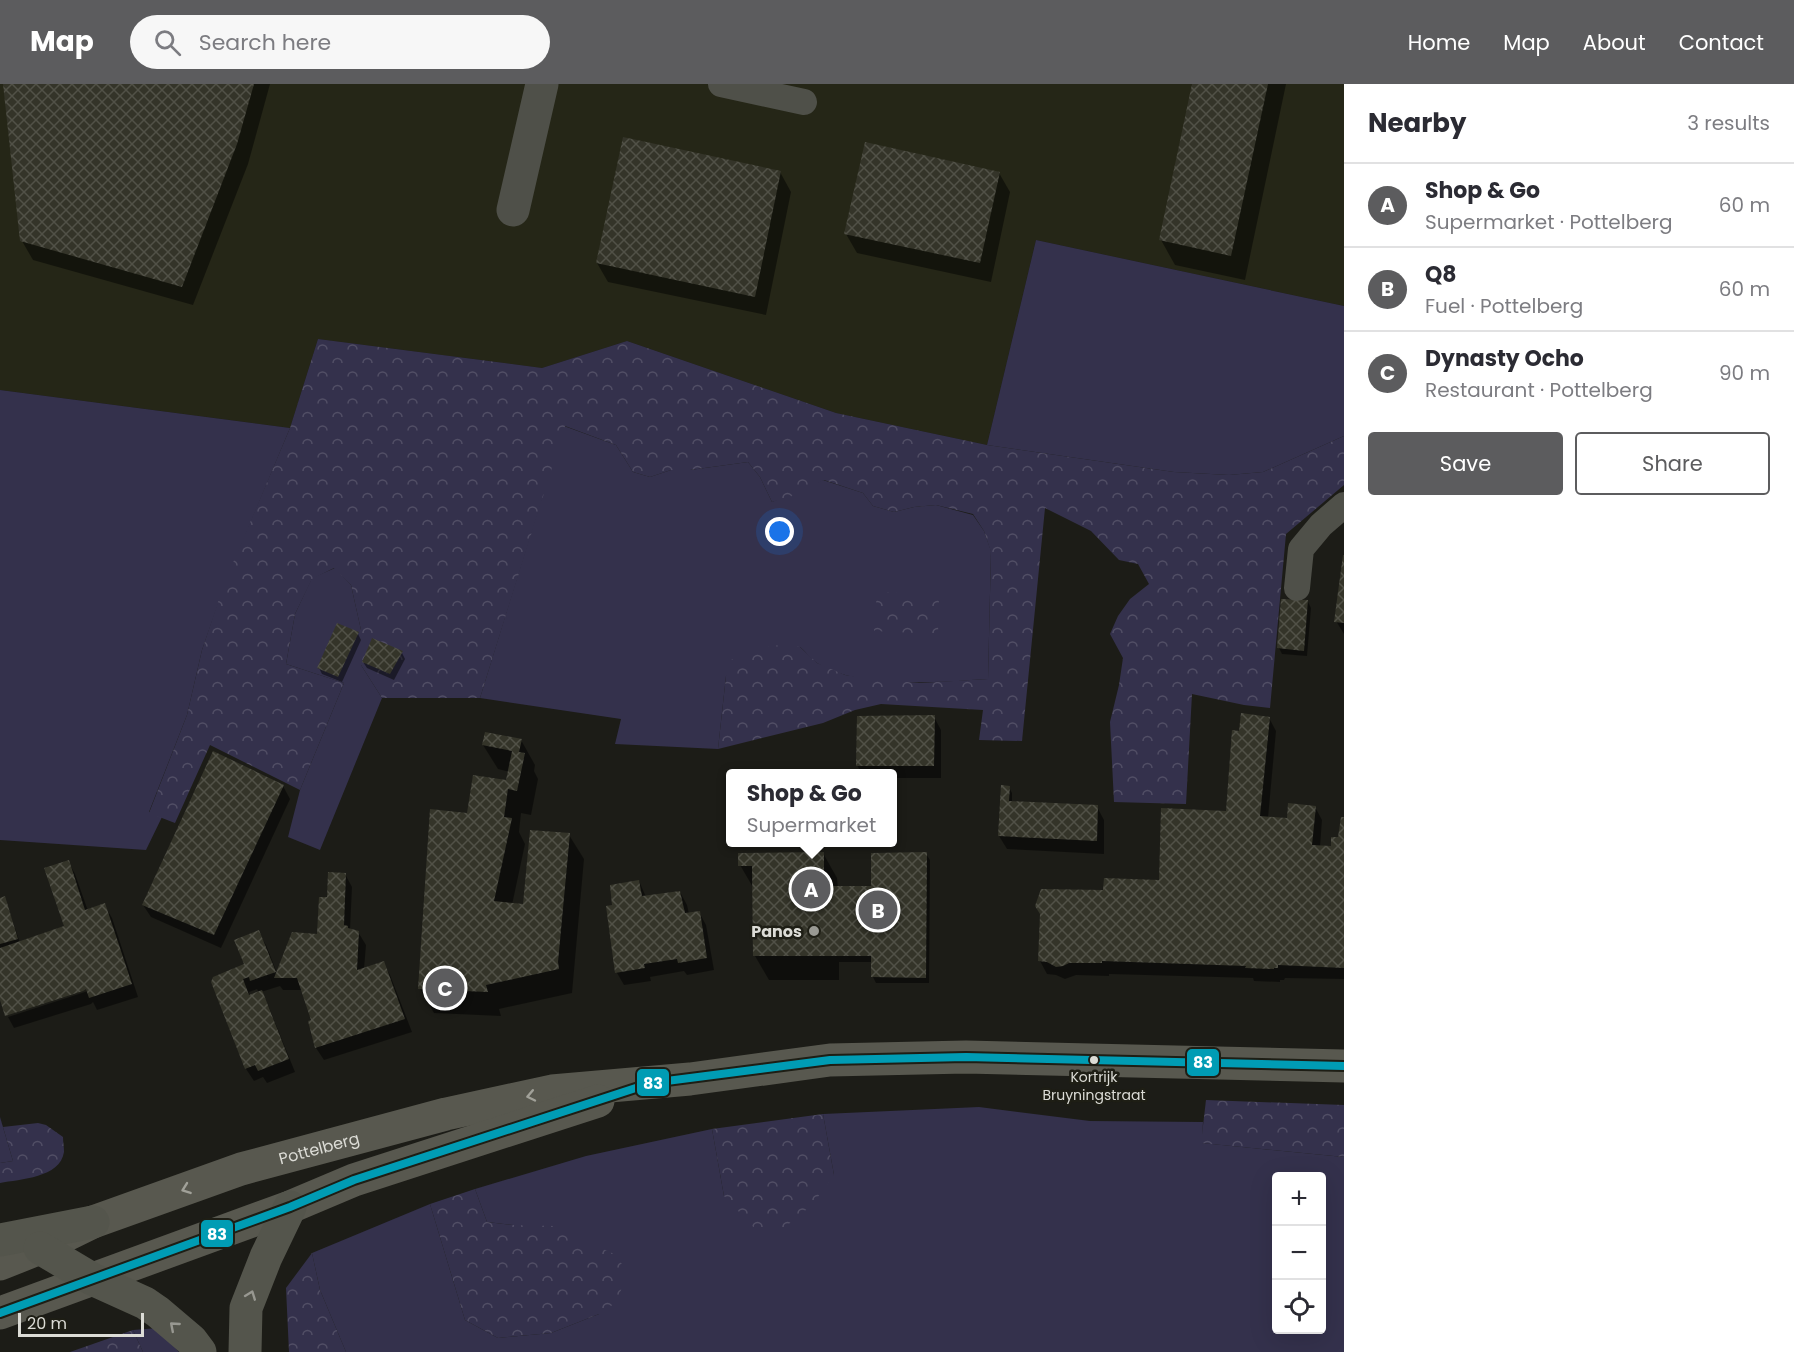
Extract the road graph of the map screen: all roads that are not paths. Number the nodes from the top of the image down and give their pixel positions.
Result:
1 (542, 84) edge
2 (721, 84) edge
3 (804, 102) dead end
4 (513, 210) dead end
5 (1344, 505) edge
6 (1297, 588) dead end
7 (1344, 1066) edge
8 (651, 1083) junction
9 (290, 1207) junction
10 (93, 1222) junction
11 (0, 1240) edge
12 (40, 1248) junction
13 (0, 1264) edge
14 (93, 1279) junction
15 (0, 1313) edge
16 (200, 1352) edge
17 (245, 1352) edge

1 - 4 street
2 - 3 lane
5 - 6 lane
7 - 8 main road, Pottelberg
8 - 9 main road, Pottelberg
8 -> 10 main road, Pottelberg
9 - 14 main road, Pottelberg
17 -> 9 highway
10 - 11 highway
10 - 12 main road, Pottelberg
12 - 13 main road, Pottelberg
12 - 14 highway
14 - 15 main road, Pottelberg
16 -> 14 highway

